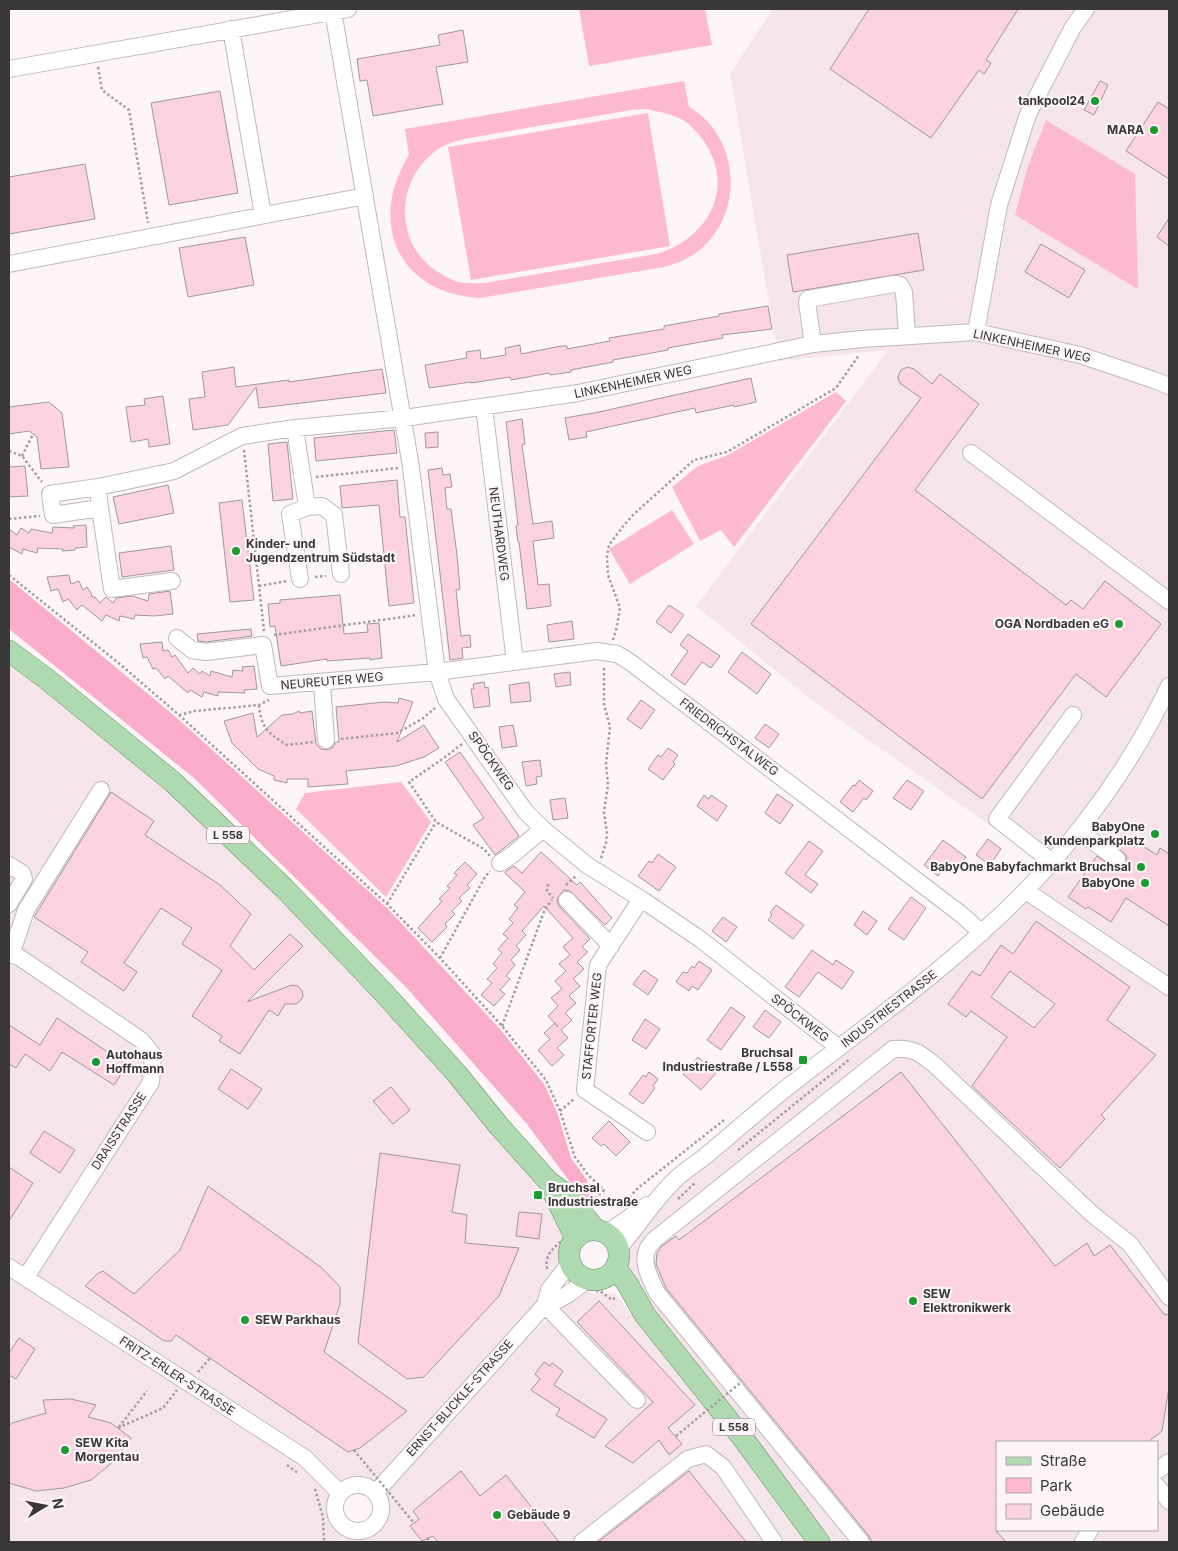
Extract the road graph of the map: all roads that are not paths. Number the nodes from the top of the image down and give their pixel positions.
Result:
1 (1086, 9) edge
2 (340, 10) edge
3 (231, 29) junction
4 (9, 69) edge
5 (365, 196) junction
6 (263, 215) junction
7 (9, 264) edge
8 (976, 332) junction
9 (907, 335) junction
10 (812, 344) junction
11 (1169, 386) edge
12 (484, 407) junction
13 (404, 418) junction
14 (295, 428) junction
15 (971, 453) dead end
16 (98, 487) junction
17 (100, 508) junction
18 (307, 508) junction
19 (341, 574) dead end
20 (300, 579) dead end
21 (172, 581) dead end
22 (1169, 601) edge
23 (177, 638) dead end
24 (9, 651) edge
25 (515, 662) junction
26 (437, 672) junction
27 (322, 683) junction
28 (1168, 693) edge
29 (1073, 715) dead end
30 (326, 740) road end
31 (101, 790) dead end
32 (543, 829) junction
33 (1080, 829) junction
34 (1117, 859) dead end
35 (1052, 862) junction
36 (498, 864) road end
37 (9, 865) edge
38 (1026, 891) junction
39 (560, 896) road end
40 (641, 899) junction
41 (9, 904) edge
42 (982, 933) junction
43 (611, 946) junction
44 (10, 954) edge
45 (1169, 987) edge
46 (839, 1048) junction
47 (647, 1132) dead end
48 (548, 1182) junction
49 (575, 1237) junction
50 (604, 1256) junction
51 (570, 1263) junction
52 (9, 1267) edge
53 (26, 1277) junction
54 (1166, 1285) edge
55 (545, 1305) junction
56 (637, 1400) dead end
57 (1169, 1462) edge
58 (1158, 1470) edge
59 (1158, 1487) edge
60 (376, 1492) junction
61 (340, 1493) junction
62 (1169, 1501) edge
63 (1089, 1531) edge
64 (373, 1535) edge
65 (345, 1536) edge
66 (582, 1542) edge
67 (774, 1542) edge
68 (819, 1542) edge
69 (861, 1542) edge
70 (1083, 1542) edge

1 - 8 street
2 - 3 street
2 - 5 street, SPÖCKWEG
3 - 4 street
3 - 6 street
5 - 6 street
5 - 13 street, SPÖCKWEG
6 - 7 street
8 - 9 street, LINKENHEIMER WEG
8 - 11 street, LINKENHEIMER WEG
9 - 10 street, LINKENHEIMER WEG
9 - 10 street
10 - 12 street, LINKENHEIMER WEG
12 - 13 street, LINKENHEIMER WEG
12 - 25 street, NEUTHARDWEG
13 - 14 street, LINKENHEIMER WEG
13 - 26 street, SPÖCKWEG
14 - 16 street, LINKENHEIMER WEG
14 - 18 street
15 - 22 street
16 - 17 street
16 - 17 street, LINKENHEIMER WEG
17 - 21 street
18 - 19 street
18 - 20 street
23 - 27 street, NEUREUTER WEG
24 - 48 main road, L 558
25 - 26 street, FRIEDRICHSTALWEG
25 - 42 street, FRIEDRICHSTALWEG
26 - 27 street, NEUREUTER WEG
26 - 32 street, SPÖCKWEG
27 - 30 street
28 - 33 street, INDUSTRIESTRASSE
29 - 35 street
31 - 44 street
32 - 36 street
32 - 40 street, SPÖCKWEG
33 - 34 street
33 - 35 street, INDUSTRIESTRASSE
35 - 38 street, INDUSTRIESTRASSE
37 - 41 street
38 - 42 street, INDUSTRIESTRASSE
38 - 45 street
39 - 43 street
40 - 43 street, STAFFORTER WEG
40 - 46 street, SPÖCKWEG
42 - 46 street, INDUSTRIESTRASSE
43 - 47 street, STAFFORTER WEG
44 - 53 street, DRAISSTRASSE
46 - 50 street, INDUSTRIESTRASSE
48 - 49 main road, L 558
48 - 50 main road, L 558
49 - 50 main road
49 - 51 main road
50 - 51 main road, L 558
50 - 55 street, ERNST-BLICKLE-STRASSE
50 - 68 main road, L 558
51 - 55 street, ERNST-BLICKLE-STRASSE
52 - 53 street, FRITZ-ERLER-STRASSE
53 - 61 street, FRITZ-ERLER-STRASSE
54 - 69 street
55 - 56 street
55 - 60 street, ERNST-BLICKLE-STRASSE
57 - 58 street
59 - 62 street
60 - 61 street
60 - 64 street
61 - 65 street
63 - 70 street
64 - 65 street
66 - 67 street

